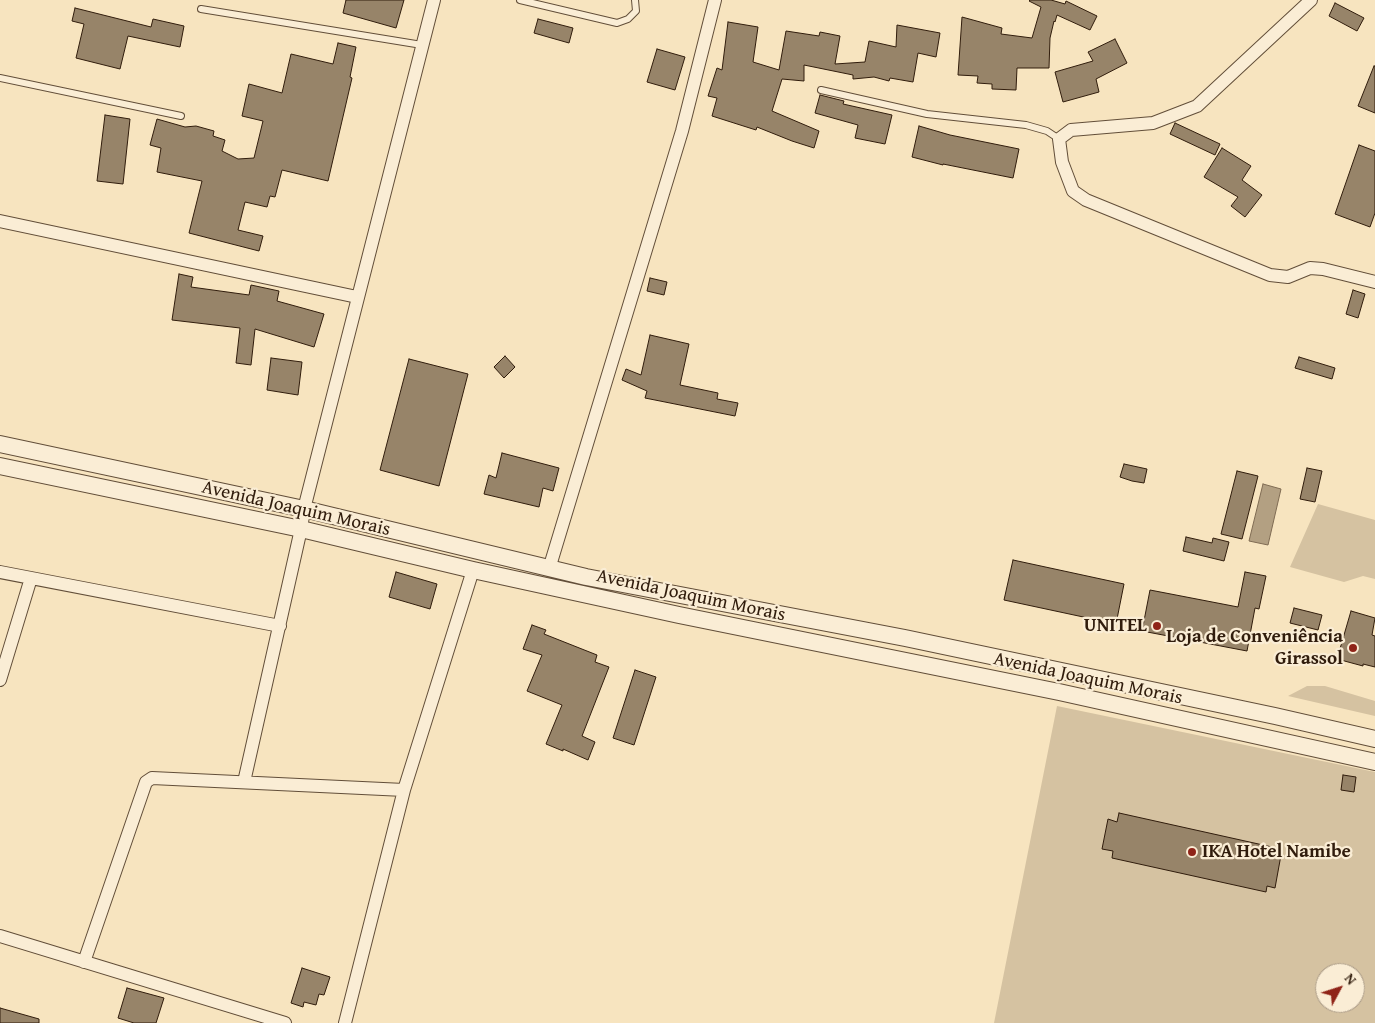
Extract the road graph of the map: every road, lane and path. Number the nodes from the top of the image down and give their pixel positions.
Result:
1 (434, 0) edge
2 (520, 0) edge
3 (635, 0) edge
4 (715, 0) edge
5 (1311, 0) edge
6 (201, 9) dead end
7 (422, 45) junction
8 (0, 78) edge
9 (821, 90) dead end
10 (181, 116) dead end
11 (1059, 139) junction
12 (0, 221) edge
13 (1375, 282) edge
14 (357, 297) junction
15 (0, 444) edge
16 (0, 466) edge
17 (304, 509) junction
18 (301, 529) junction
19 (548, 569) junction
20 (472, 570) junction
21 (0, 572) edge
22 (31, 578) junction
23 (280, 626) junction
24 (0, 680) edge
25 (1375, 738) edge
26 (1375, 762) edge
27 (244, 782) junction
28 (404, 790) junction
29 (0, 936) edge
30 (84, 962) junction
31 (285, 1023) edge
32 (345, 1023) edge

1 - 7 street
2 - 3 lane
4 - 19 street
5 - 11 street
6 - 7 lane
7 - 14 street
8 - 10 lane
9 - 11 lane
11 - 13 street
12 - 14 street
14 - 17 street
15 - 17 street, Avenida Joaquim Morais
16 - 18 street, Avenida Joaquim Morais
17 - 18 street
17 - 19 street, Avenida Joaquim Morais
18 - 20 street, Avenida Joaquim Morais
18 - 23 street
19 - 25 street, Avenida Joaquim Morais
20 - 26 street, Avenida Joaquim Morais
20 - 28 street
21 - 22 street
22 - 23 street
22 - 24 street
23 - 27 street
27 - 28 street
27 - 30 street
28 - 32 street
29 - 30 street
30 - 31 street

